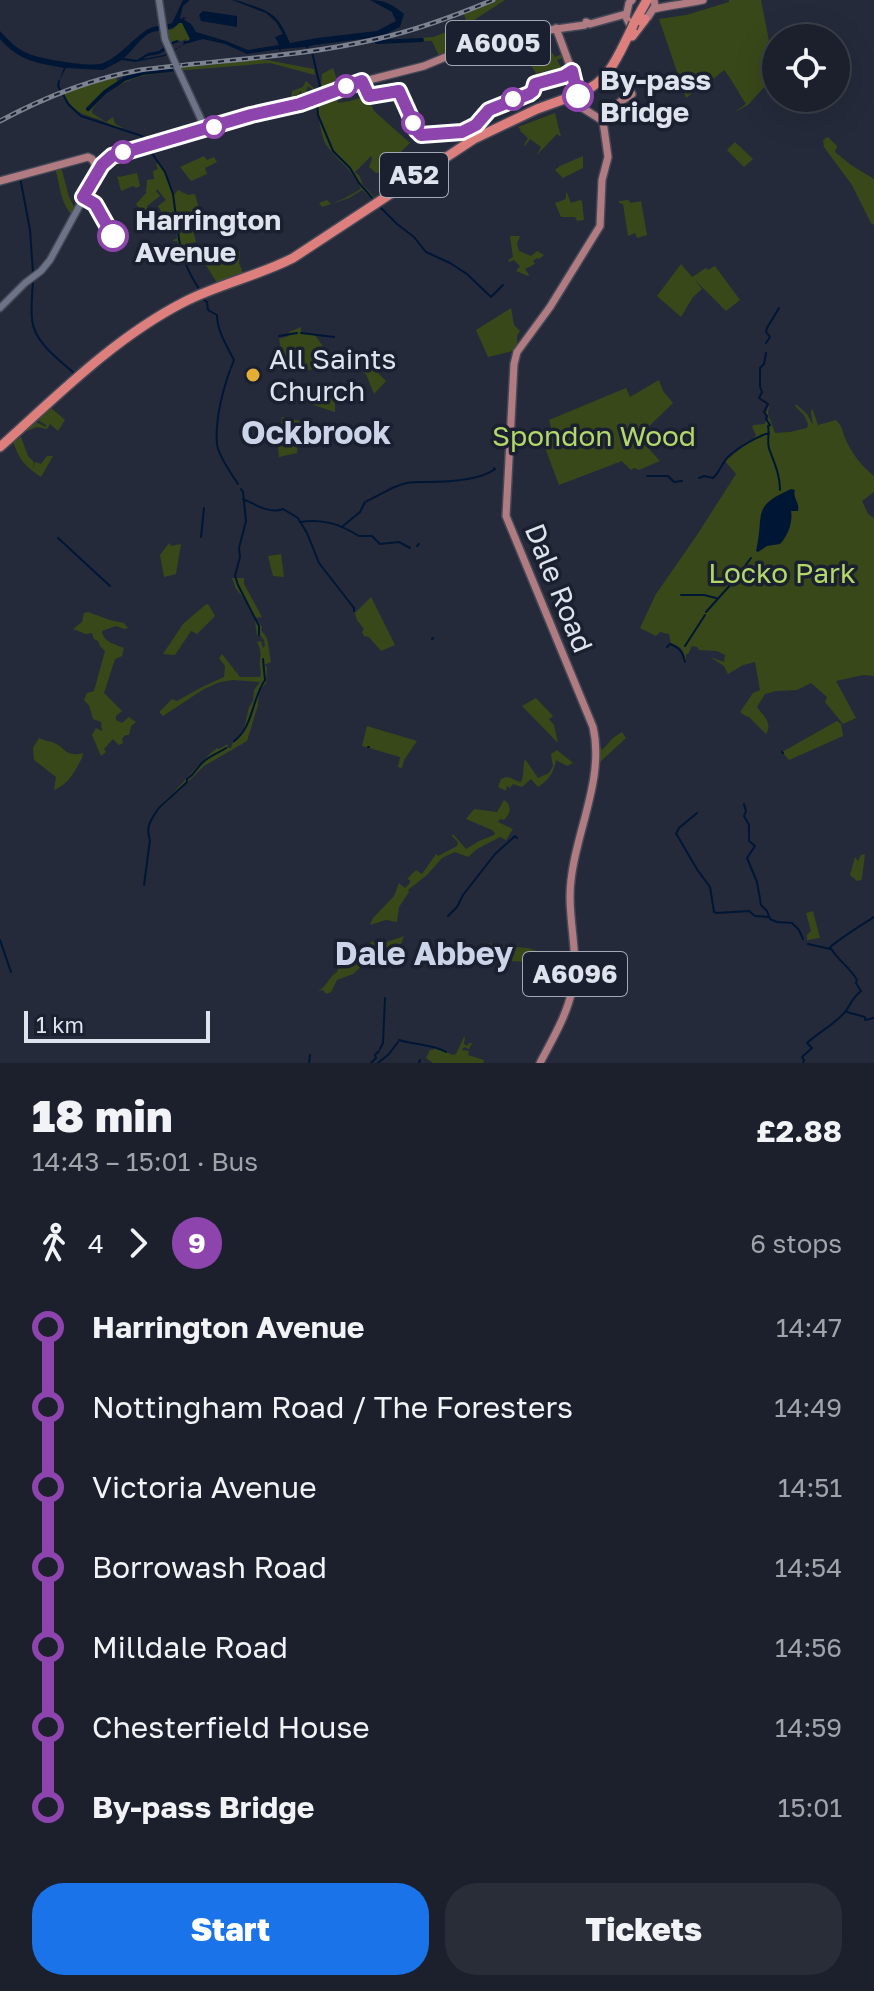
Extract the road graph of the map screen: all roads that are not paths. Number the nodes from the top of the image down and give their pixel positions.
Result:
1 (632, 0) edge
2 (703, 0) edge
3 (159, 2) edge
4 (652, 2) edge
5 (630, 21) junction
6 (556, 28) junction
7 (617, 56) junction
8 (618, 76) joint
9 (577, 93) junction
10 (603, 121) junction
11 (205, 128) junction
12 (447, 156) junction
13 (99, 170) junction
14 (423, 173) junction
15 (0, 181) edge
16 (259, 272) junction
17 (0, 308) edge
18 (0, 446) edge
19 (540, 1063) edge

1 - 5 main road
2 - 4 main road
3 - 11 main road
4 - 5 highway, A52
5 - 6 main road, A6005
5 - 7 highway, A52
5 - 7 highway
5 - 9 highway, A52
6 - 10 main road
6 - 11 main road, A6005
7 - 8 highway
7 - 9 highway, A52
8 - 10 main road
9 - 12 highway, A52
9 - 16 highway, A52
10 - 19 main road, Dale Road / A6096
11 - 13 main road, A6005
12 - 14 highway, A52
12 - 14 highway
13 - 15 main road
13 - 17 main road
14 - 16 highway, A52
16 - 18 highway, A52

